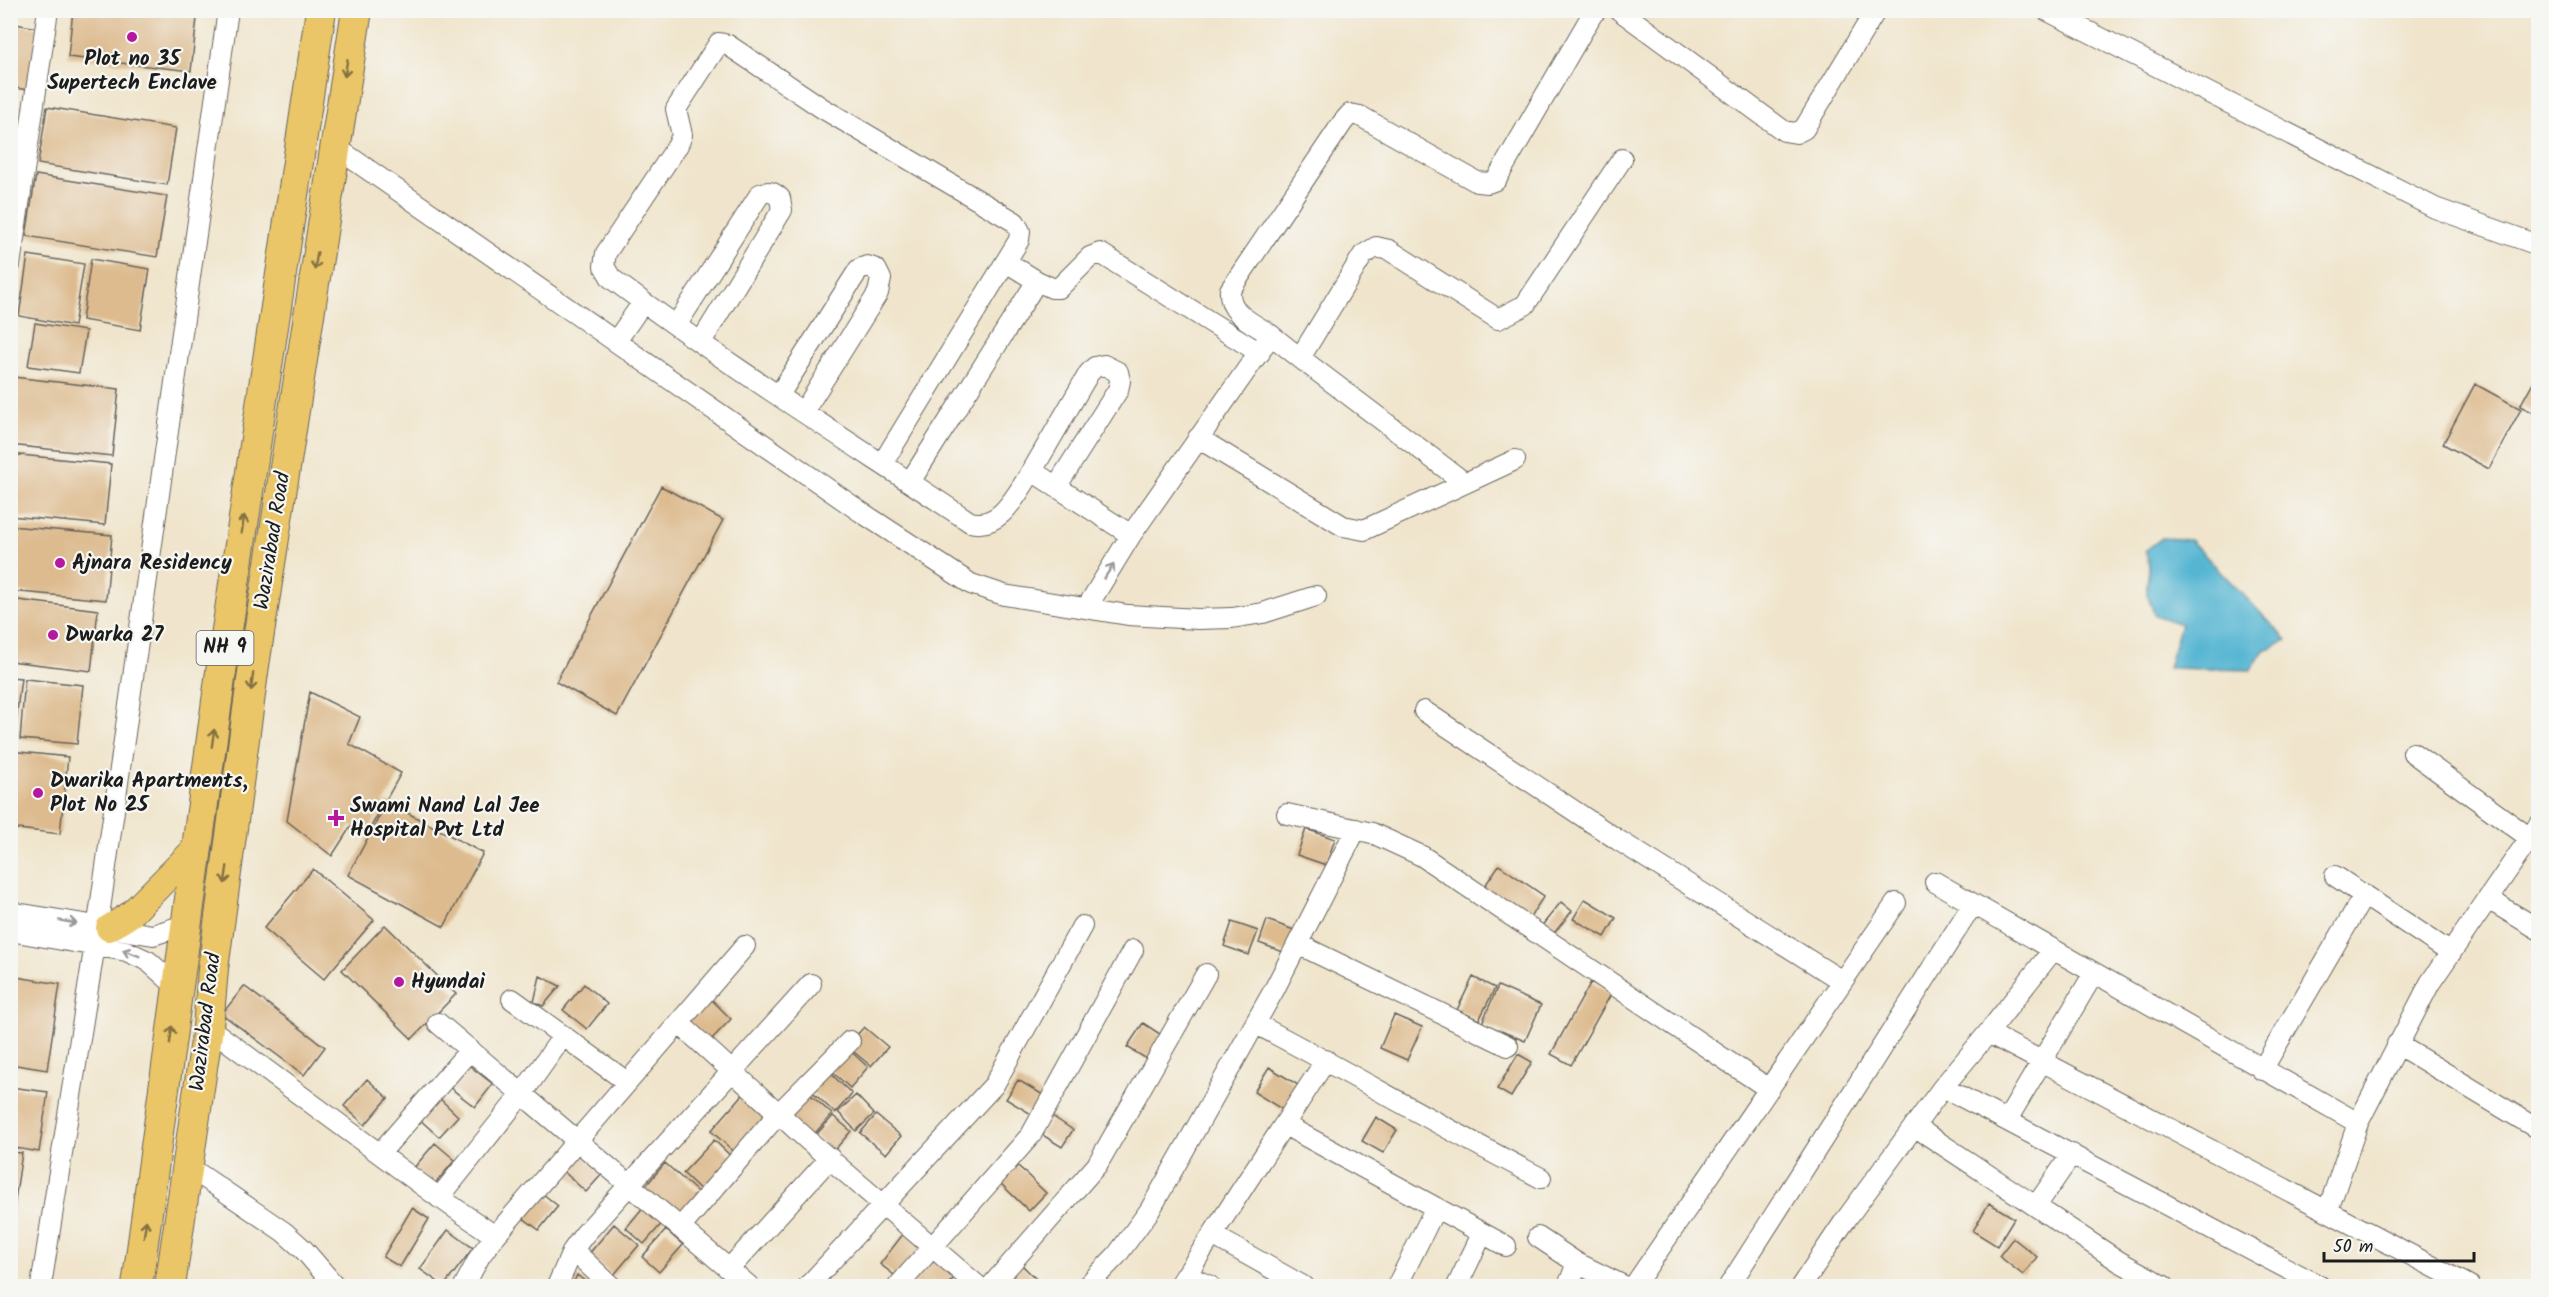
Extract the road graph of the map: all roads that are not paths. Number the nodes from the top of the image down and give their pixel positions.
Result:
1 (48, 10) edge
2 (228, 10) edge
3 (321, 10) edge
4 (357, 10) edge
5 (1597, 10) edge
6 (1618, 10) edge
7 (1876, 10) edge
8 (2046, 10) edge
9 (334, 146) junction
10 (1622, 159) dead end
11 (2538, 245) edge
12 (1006, 262) junction
13 (10, 265) edge
14 (1037, 281) junction
15 (643, 302) junction
16 (677, 324) junction
17 (1271, 336) junction
18 (617, 340) junction
19 (701, 342) junction
20 (1260, 353) junction
21 (1300, 358) junction
22 (779, 395) junction
23 (804, 411) junction
24 (1198, 438) junction
25 (1515, 460) dead end
26 (882, 464) junction
27 (1032, 471) junction
28 (910, 482) junction
29 (1465, 483) junction
30 (1056, 487) junction
31 (1131, 535) junction
32 (1316, 596) dead end
33 (1087, 607) junction
34 (1424, 711) dead end
35 (2413, 753) dead end
36 (1287, 814) dead end
37 (1356, 829) junction
38 (2536, 836) edge
39 (199, 845) junction
40 (2335, 876) dead end
41 (1935, 882) dead end
42 (2364, 895) junction
43 (2488, 899) junction
44 (1896, 903) dead end
45 (1973, 904) junction
46 (10, 912) edge
47 (187, 924) junction
48 (1082, 926) dead end
49 (2538, 929) edge
50 (10, 931) edge
51 (100, 933) junction
52 (1298, 944) junction
53 (745, 946) dead end
54 (1133, 950) dead end
55 (2053, 950) junction
56 (2451, 952) junction
57 (2094, 973) junction
58 (1206, 974) dead end
59 (1842, 981) junction
60 (811, 984) dead end
61 (177, 987) junction
62 (512, 999) dead end
63 (438, 1023) dead end
64 (679, 1023) junction
65 (1256, 1024) junction
66 (208, 1027) junction
67 (1988, 1033) junction
68 (563, 1036) junction
69 (850, 1041) dead end
70 (2397, 1044) junction
71 (1508, 1046) dead end
72 (470, 1050) junction
73 (1326, 1060) junction
74 (2041, 1061) junction
75 (731, 1070) junction
76 (2262, 1070) junction
77 (627, 1082) junction
78 (1944, 1087) junction
79 (1769, 1089) junction
80 (522, 1094) junction
81 (779, 1113) junction
82 (2007, 1120) junction
83 (2358, 1123) junction
84 (1285, 1125) junction
85 (1914, 1126) junction
86 (2538, 1129) edge
87 (576, 1140) junction
88 (380, 1153) junction
89 (2072, 1154) junction
90 (830, 1158) junction
91 (186, 1164) junction
92 (1541, 1178) dead end
93 (630, 1186) junction
94 (439, 1198) junction
95 (885, 1204) junction
96 (2036, 1206) junction
97 (1435, 1209) junction
98 (2328, 1210) junction
99 (680, 1228) junction
100 (1482, 1234) junction
101 (495, 1236) junction
102 (1214, 1236) junction
103 (1538, 1237) dead end
104 (1506, 1246) dead end
105 (935, 1247) junction
106 (573, 1250) junction
107 (1576, 1263) junction
108 (729, 1269) junction
109 (1183, 1281) edge
110 (41, 1287) edge
111 (137, 1287) edge
112 (170, 1287) edge
113 (335, 1287) edge
114 (464, 1287) edge
115 (557, 1287) edge
116 (611, 1287) edge
117 (749, 1287) edge
118 (808, 1287) edge
119 (898, 1287) edge
120 (978, 1287) edge
121 (991, 1287) edge
122 (1087, 1287) edge
123 (1210, 1287) edge
124 (1303, 1287) edge
125 (1397, 1287) edge
126 (1457, 1287) edge
127 (1568, 1287) edge
128 (1624, 1287) edge
129 (1634, 1287) edge
130 (1729, 1287) edge
131 (1801, 1287) edge
132 (2164, 1287) edge
133 (2320, 1287) edge
134 (2470, 1287) edge

1 - 13 street
2 - 51 street
39 -> 3 highway, Wazirabad Road / NH 9
4 -> 9 highway, Wazirabad Road
5 - 17 street
6 - 7 street
8 - 11 street
9 - 18 street
9 -> 66 highway, Wazirabad Road
10 - 21 street
12 - 14 street
12 - 15 street
12 - 26 street
14 - 20 street
14 - 28 street
15 - 16 street
15 - 18 street
16 - 19 street
16 - 19 street
17 - 20 street
17 - 21 street
18 - 33 street
19 - 22 street
20 - 24 street
21 - 29 street
22 - 23 street
22 - 23 street
23 - 26 street
24 - 29 street
24 - 31 street
25 - 29 street
26 - 28 street
27 - 28 street
27 - 30 street
27 - 30 street
30 - 31 street
33 -> 31 street
32 - 33 street
34 - 59 street
35 - 38 street
36 - 37 street
37 - 52 street
37 - 79 street
38 - 43 street
39 - 47 highway, Wazirabad Road / NH 9
39 - 51 main road
40 - 42 street
41 - 45 street
42 - 56 street
42 - 76 street
43 - 49 street
43 - 56 street
44 - 59 street
45 - 55 street
45 - 130 street
46 -> 51 street
47 - 51 street
47 - 61 highway, Wazirabad Road / NH 9
48 - 95 street
50 - 51 street
61 -> 51 street
51 - 110 street
52 - 65 street
52 - 71 street
53 - 64 street
54 - 105 street
55 - 57 street
55 - 67 street
56 - 70 street
57 - 74 street
57 - 76 street
58 - 121 street
59 - 79 street
60 - 75 street
111 -> 61 highway, Wazirabad Road / NH 9
62 - 68 street
63 - 72 street
64 - 75 street
64 - 77 street
65 - 73 street
65 - 122 street
66 - 88 street
66 - 91 highway, Wazirabad Road
67 - 74 street
67 - 78 street
68 - 77 street
68 - 80 street
69 - 81 street
70 - 83 street
70 - 86 street
72 - 80 street
72 - 88 street
73 - 84 street
73 - 92 street
74 - 82 street
74 - 98 street
75 - 81 street
75 - 93 street
76 - 83 street
77 - 87 street
78 - 82 street
78 - 85 street
79 - 129 street
80 - 87 street
80 - 94 street
81 - 90 street
81 - 99 street
82 - 89 street
83 - 98 street
84 - 97 street
84 - 102 street
85 - 96 street
85 - 131 street
87 - 93 street
87 - 101 street
88 - 94 street
89 - 96 street
89 - 133 street
90 - 95 street
90 - 108 street
91 - 112 highway, Wazirabad Road
91 - 113 street
93 - 99 street
93 - 106 street
94 - 101 street
95 - 105 street
95 - 118 street
96 - 132 street
97 - 100 street
97 - 125 street
98 - 134 street
99 - 108 street
100 - 104 street
100 - 126 street
101 - 114 street
102 - 109 street
102 - 124 street
103 - 107 street
105 - 119 street
105 - 120 street
106 - 115 street
106 - 116 street
107 - 127 street
107 - 128 street
108 - 117 street
109 - 123 street

